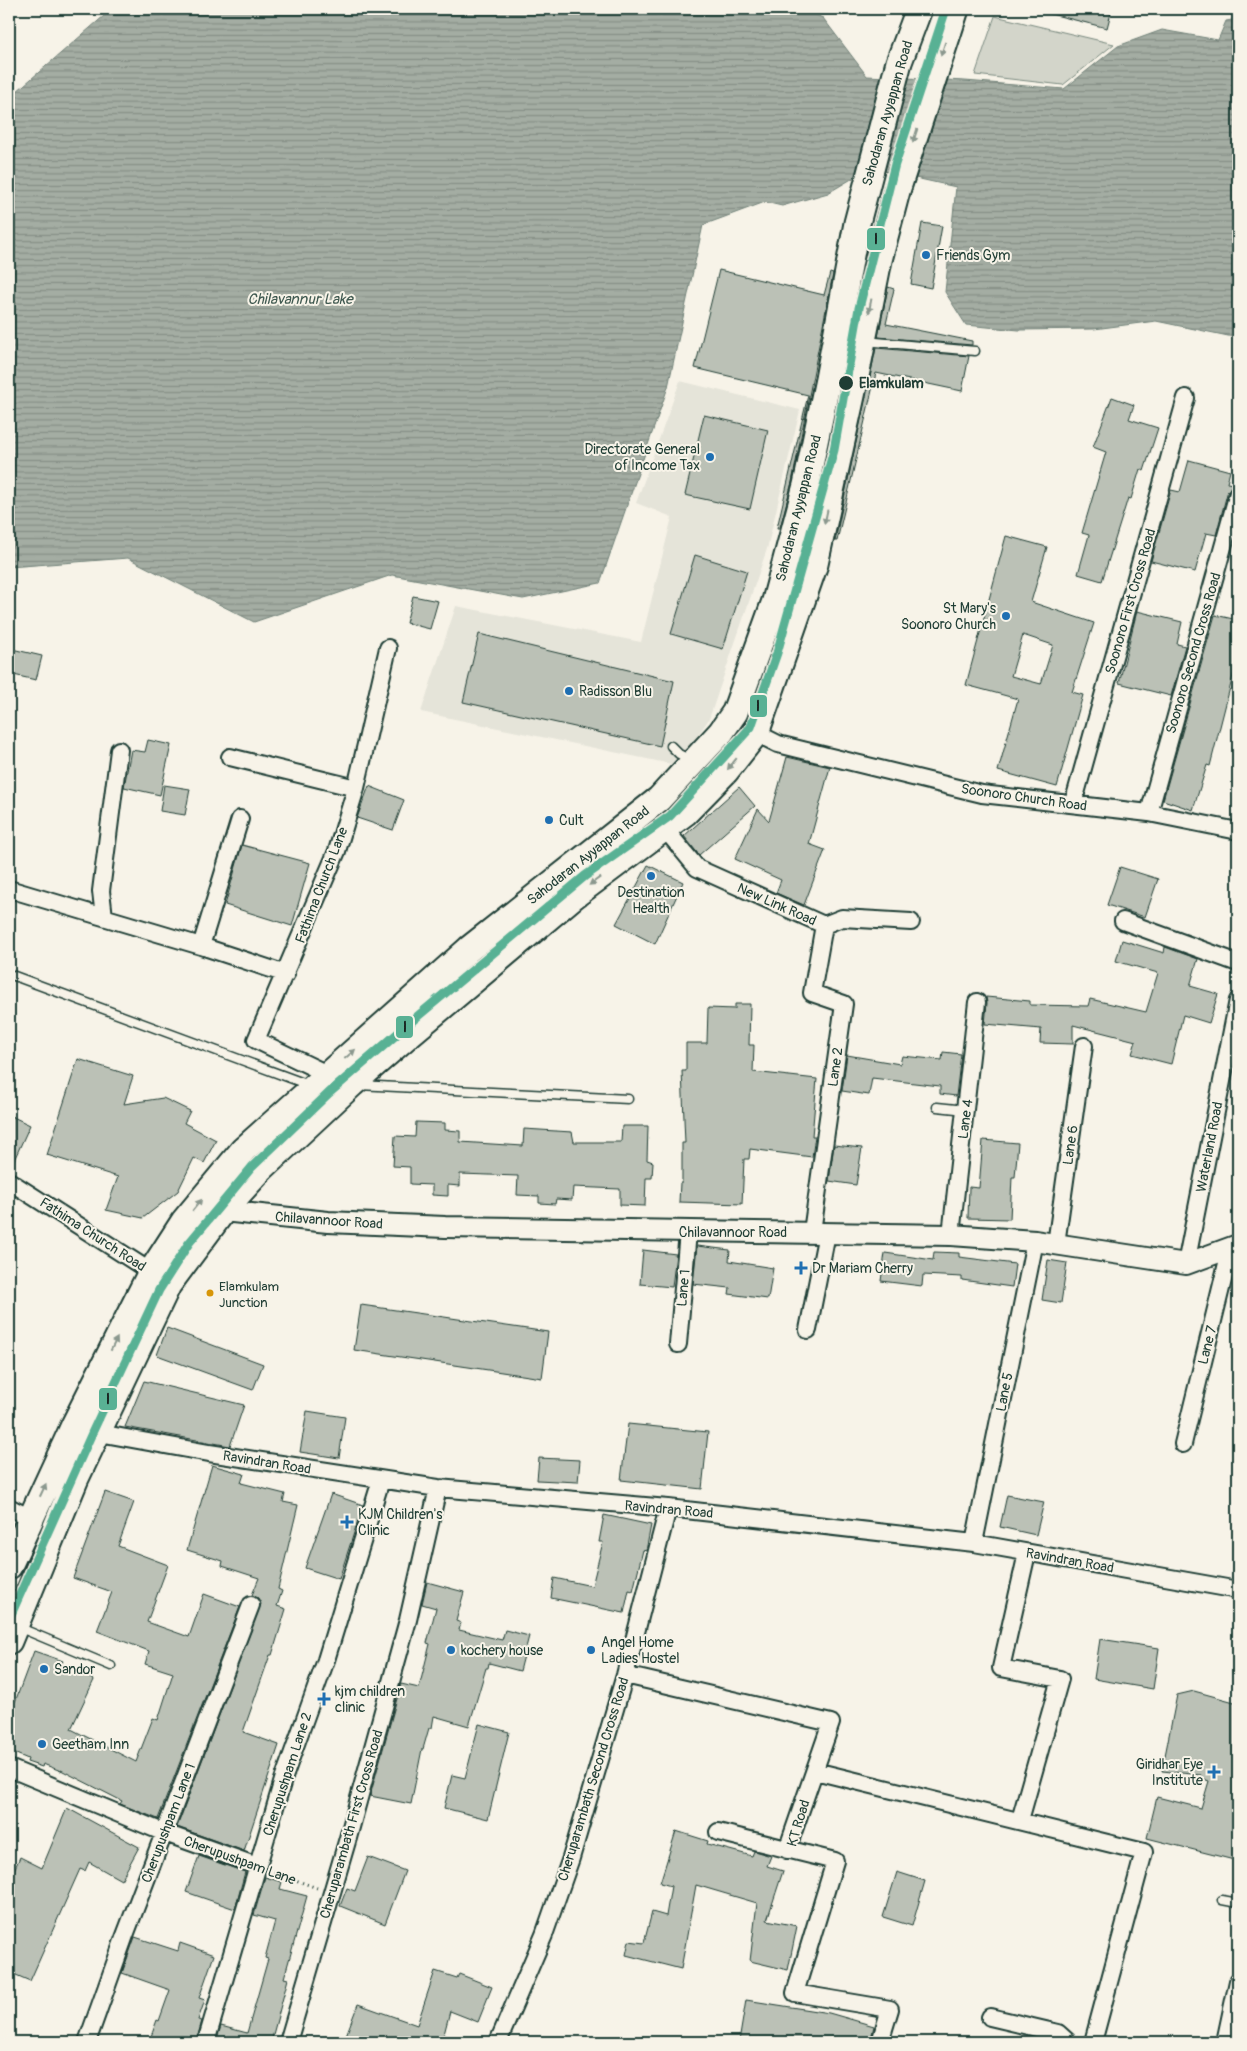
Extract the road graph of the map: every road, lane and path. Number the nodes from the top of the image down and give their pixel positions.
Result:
1 (919, 9) edge
2 (956, 9) edge
3 (864, 341) junction
4 (975, 350) dead end
5 (1186, 398) dead end
6 (1238, 493) edge
7 (388, 648) dead end
8 (756, 733) junction
9 (670, 746) dead end
10 (119, 750) dead end
11 (230, 757) dead end
12 (694, 761) junction
13 (356, 788) junction
14 (1073, 804) junction
15 (1148, 813) junction
16 (240, 819) dead end
17 (665, 829) junction
18 (1238, 831) edge
19 (9, 889) edge
20 (104, 917) junction
21 (1123, 921) dead end
22 (911, 922) dead end
23 (824, 925) junction
24 (201, 946) junction
25 (1238, 963) edge
26 (9, 974) edge
27 (286, 974) junction
28 (977, 1002) dead end
29 (1237, 1009) edge
30 (1084, 1046) dead end
31 (320, 1080) junction
32 (352, 1084) junction
33 (628, 1099) dead end
34 (937, 1106) dead end
35 (966, 1110) junction
36 (9, 1181) edge
37 (27, 1191) junction
38 (9, 1196) edge
39 (224, 1211) junction
40 (688, 1232) junction
41 (819, 1233) junction
42 (951, 1235) junction
43 (1035, 1241) junction
44 (1056, 1244) junction
45 (1235, 1246) edge
46 (1186, 1264) junction
47 (159, 1278) junction
48 (808, 1330) dead end
49 (678, 1344) dead end
50 (99, 1433) junction
51 (1183, 1444) dead end
52 (381, 1480) junction
53 (438, 1488) junction
54 (668, 1508) junction
55 (19, 1512) edge
56 (974, 1543) junction
57 (1027, 1554) junction
58 (9, 1566) edge
59 (1238, 1590) edge
60 (251, 1605) dead end
61 (12, 1633) edge
62 (111, 1666) dead end
63 (625, 1675) junction
64 (9, 1768) edge
65 (815, 1772) junction
66 (1020, 1820) junction
67 (718, 1832) dead end
68 (165, 1833) junction
69 (787, 1850) junction
70 (257, 1866) junction
71 (333, 1894) junction
72 (1222, 1900) dead end
73 (1238, 1902) edge
74 (1238, 1981) edge
75 (990, 2017) dead end
76 (87, 2042) edge
77 (206, 2042) edge
78 (288, 2042) edge
79 (498, 2042) edge
80 (880, 2042) edge
81 (1068, 2042) edge
82 (1093, 2042) edge
83 (1225, 2042) edge

1 - 12 main road, Sahodaran Ayyappan Road
2 -> 3 main road, Sahodaran Ayyappan Road
3 - 4 lane
3 -> 8 main road, Sahodaran Ayyappan Road
5 - 14 street, Soonoro First Cross Road
6 - 15 street, Soonoro Second Cross Road
7 - 13 street, Fathima Church Lane
8 - 14 street, Soonoro Church Road
8 -> 17 main road, Sahodaran Ayyappan Road
9 - 12 lane
10 - 20 street
11 - 13 street
31 -> 12 main road, Sahodaran Ayyappan Road
13 - 27 street, Fathima Church Lane
14 - 15 street, Soonoro Church Road
15 - 18 street, Soonoro Church Road
16 - 24 street
17 - 23 street, New Link Road
17 -> 32 main road, Sahodaran Ayyappan Road
19 - 20 street
20 - 24 street
21 - 25 street
22 - 23 street, New Link Road
23 - 41 street, Lane 2
24 - 27 street
26 - 31 lane
27 - 31 street, Fathima Church Lane
28 - 35 street, Lane 4
29 - 46 street, Waterland Road
30 - 44 street, Lane 6
47 -> 31 main road, Sahodaran Ayyappan Road
32 - 33 lane
32 - 39 main road, Sahodaran Ayyappan Road
34 - 35 lane
35 - 42 street, Lane 4
36 - 37 street, Fathima Church Road
37 - 38 street
37 - 47 street, Fathima Church Road
39 - 40 street, Chilavannoor Road
39 - 47 main road, Sahodaran Ayyappan Road
40 - 41 street, Chilavannoor Road
40 - 49 street, Lane 1
41 - 42 street, Chilavannoor Road
41 - 48 street
42 - 43 street, Chilavannoor Road
43 - 44 street, Chilavannoor Road
43 - 56 street, Lane 5
44 - 46 street, Chilavannoor Road
45 - 46 street, Chilavannoor Road
45 - 51 street, Lane 7
47 - 50 main road, Sahodaran Ayyappan Road
55 -> 47 main road, Sahodaran Ayyappan Road
50 - 52 street, Ravindran Road
50 - 61 main road, Sahodaran Ayyappan Road
52 - 53 street, Ravindran Road
52 - 70 street, Cherupushpam Lane 2
53 - 54 street, Ravindran Road
53 - 71 street, Cheruparambath First Cross Road
54 - 56 street, Ravindran Road
54 - 63 street, Cheruparambath Second Cross Road
55 - 58 main road, Sahodaran Ayyappan Road
56 - 57 street, Ravindran Road
57 - 59 street, Ravindran Road
57 - 66 street
60 - 68 street, Cherupushpam Lane 1
61 - 62 lane
63 - 65 street, KT Road
63 - 79 street, Cheruparambath Second Cross Road
64 - 68 street, Cherupushpam Lane
65 - 66 street
65 - 69 street, KT Road
66 - 82 street
67 - 69 street
68 - 70 street, Cherupushpam Lane
68 - 76 street, Cherupushpam Lane 1
69 - 80 street, KT Road
70 - 71 path, Cherupushpam Lane
70 - 77 street, Cherupushpam Lane 2
71 - 78 street, Cheruparambath First Cross Road
72 - 73 lane
74 - 83 street
75 - 81 street

